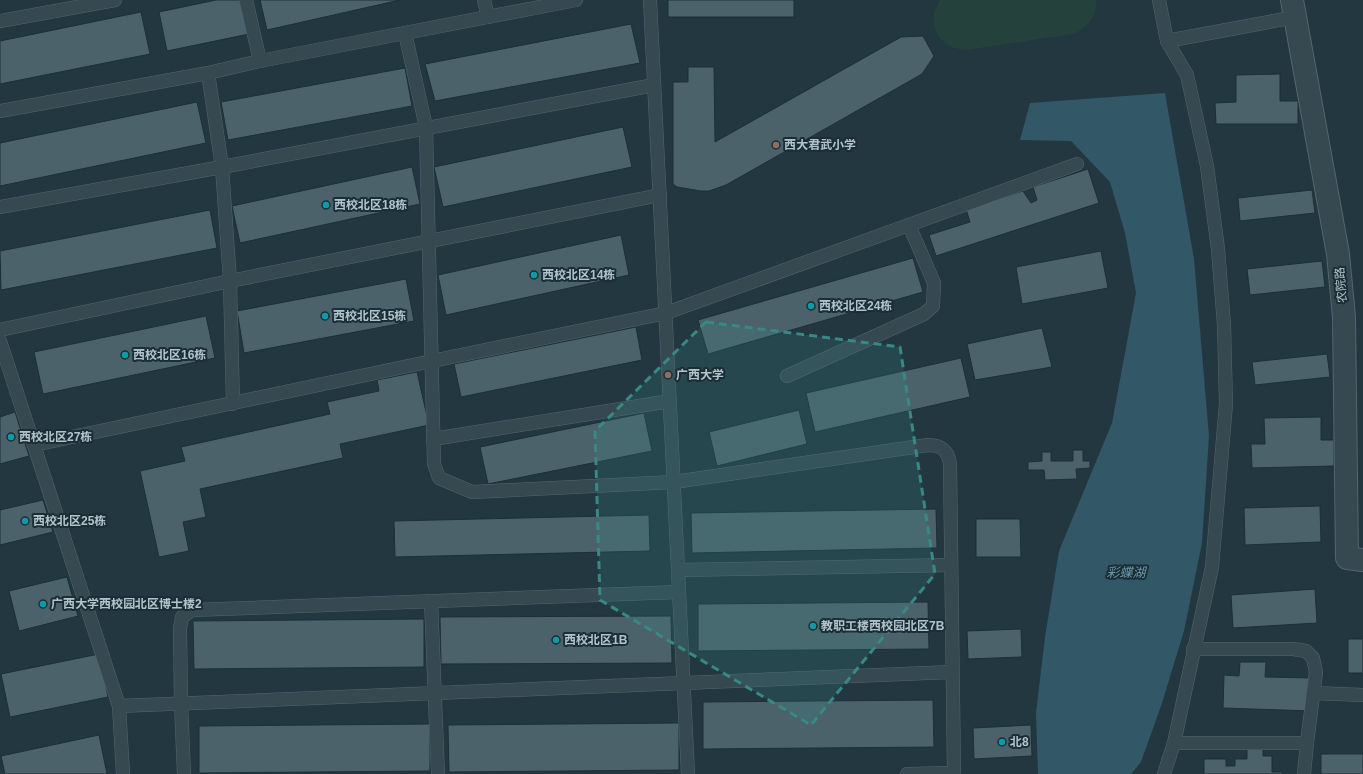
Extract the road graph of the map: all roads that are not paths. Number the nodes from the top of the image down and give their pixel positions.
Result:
1 (115, 0) edge
2 (246, 0) edge
3 (484, 0) edge
4 (576, 0) edge
5 (650, 0) edge
6 (1159, 0) edge
7 (1294, 8) edge
8 (488, 17) junction
9 (0, 21) edge
10 (405, 33) junction
11 (1167, 41) junction
12 (260, 61) junction
13 (208, 73) junction
14 (654, 85) junction
15 (0, 111) edge
16 (426, 127) junction
17 (1077, 164) dead end
18 (222, 167) junction
19 (660, 194) junction
20 (0, 207) edge
21 (909, 225) junction
22 (428, 242) junction
23 (230, 281) junction
24 (666, 313) junction
25 (0, 330) edge
26 (0, 341) edge
27 (432, 361) junction
28 (786, 376) dead end
29 (670, 401) junction
30 (233, 404) junction
31 (433, 439) junction
32 (34, 445) junction
33 (674, 482) junction
34 (1363, 560) edge
35 (951, 565) junction
36 (678, 570) junction
37 (679, 592) junction
38 (431, 601) junction
39 (1193, 649) junction
40 (952, 672) junction
41 (684, 683) junction
42 (434, 693) junction
43 (1313, 693) junction
44 (1363, 695) edge
45 (181, 703) junction
46 (119, 706) junction
47 (1174, 743) junction
48 (1306, 743) junction
49 (123, 774) edge
50 (184, 774) edge
51 (438, 774) edge
52 (688, 774) edge
53 (907, 774) edge
54 (954, 774) edge
55 (1164, 774) edge
56 (1304, 774) edge

1 - 9 lane
2 - 12 lane
3 - 8 lane
4 - 8 lane
5 - 14 lane
6 - 11 lane
7 - 11 lane
7 - 34 street, 农院路
8 - 10 lane
10 - 12 lane
10 - 16 lane
11 - 39 lane
12 - 13 lane
13 - 15 lane
13 - 18 lane
14 - 16 lane
14 - 19 lane
16 - 18 lane
16 - 22 lane
17 - 21 lane
18 - 20 lane
18 - 23 lane
19 - 22 lane
19 - 24 lane
21 - 24 lane
21 - 28 lane
22 - 23 lane
22 - 27 lane
23 - 25 lane
23 - 30 lane
24 - 27 lane
24 - 29 lane
26 - 32 lane
27 - 30 lane
27 - 31 lane
29 - 31 lane
29 - 33 lane
30 - 32 lane
31 - 33 lane
32 - 46 lane
33 - 35 lane
33 - 36 lane
35 - 36 lane
35 - 40 lane
36 - 37 lane
37 - 38 lane
37 - 41 lane
38 - 42 lane
38 - 45 lane
39 - 43 lane
39 - 47 lane
40 - 41 lane
40 - 54 lane
41 - 42 lane
41 - 52 lane
42 - 45 lane
42 - 51 lane
43 - 44 lane
43 - 48 lane
45 - 46 lane
45 - 50 lane
46 - 49 lane
47 - 48 lane
47 - 55 lane
48 - 56 lane
53 - 54 lane

